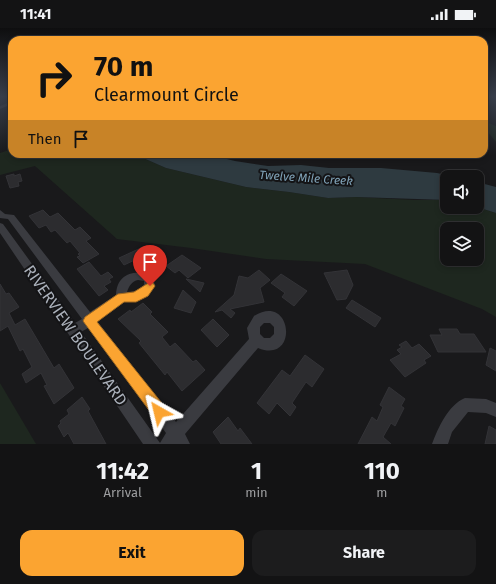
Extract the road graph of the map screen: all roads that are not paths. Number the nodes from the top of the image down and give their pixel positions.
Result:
1 (1, 216) edge
2 (0, 226) edge
3 (34, 247) junction
4 (20, 254) junction
5 (122, 298) dead end
6 (89, 321) junction
7 (74, 331) junction
8 (257, 340) dead end
9 (496, 410) edge
10 (175, 441) edge
11 (152, 444) edge
12 (440, 444) edge

1 - 3 street, RIVERVIEW BOULEVARD
2 - 4 street, RIVERVIEW BOULEVARD
3 - 4 street
3 - 6 street, RIVERVIEW BOULEVARD
4 - 7 street, RIVERVIEW BOULEVARD
5 - 6 street
6 - 7 street
6 - 10 street, RIVERVIEW BOULEVARD
7 - 11 street, RIVERVIEW BOULEVARD
8 - 10 street
9 - 12 street

